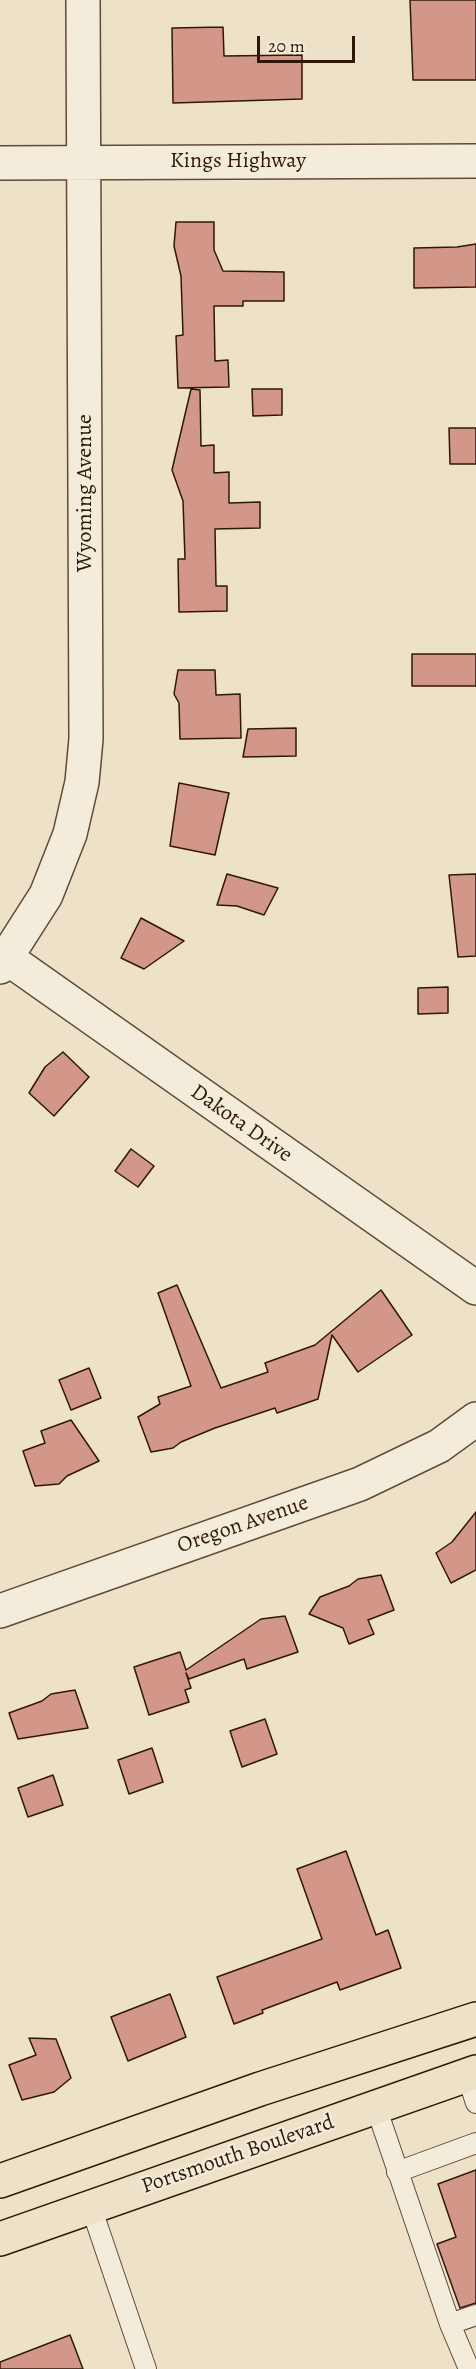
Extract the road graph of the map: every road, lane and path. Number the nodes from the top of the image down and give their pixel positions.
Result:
1 (83, 0) edge
2 (476, 161) edge
3 (0, 163) edge
4 (85, 163) junction
5 (3, 963) edge
6 (476, 1288) edge
7 (476, 1419) edge
8 (0, 1611) edge
9 (476, 2019) edge
10 (473, 2083) edge
11 (376, 2107) junction
12 (476, 2143) edge
13 (397, 2172) junction
14 (0, 2181) edge
15 (91, 2207) junction
16 (0, 2239) edge
17 (476, 2315) edge
18 (450, 2324) junction
19 (146, 2369) edge
20 (469, 2369) edge

1 - 4 street, Wyoming Avenue
2 - 4 street, Kings Highway
3 - 4 street, Kings Highway
4 - 5 street, Wyoming Avenue
5 - 6 street, Dakota Drive
7 - 8 street, Oregon Avenue
9 - 14 main road
10 - 11 main road, Portsmouth Boulevard
11 - 13 lane
11 - 15 main road, Portsmouth Boulevard
12 - 13 lane
13 - 18 lane
15 - 16 main road, Portsmouth Boulevard
15 - 19 lane
17 - 18 lane
18 - 20 lane

